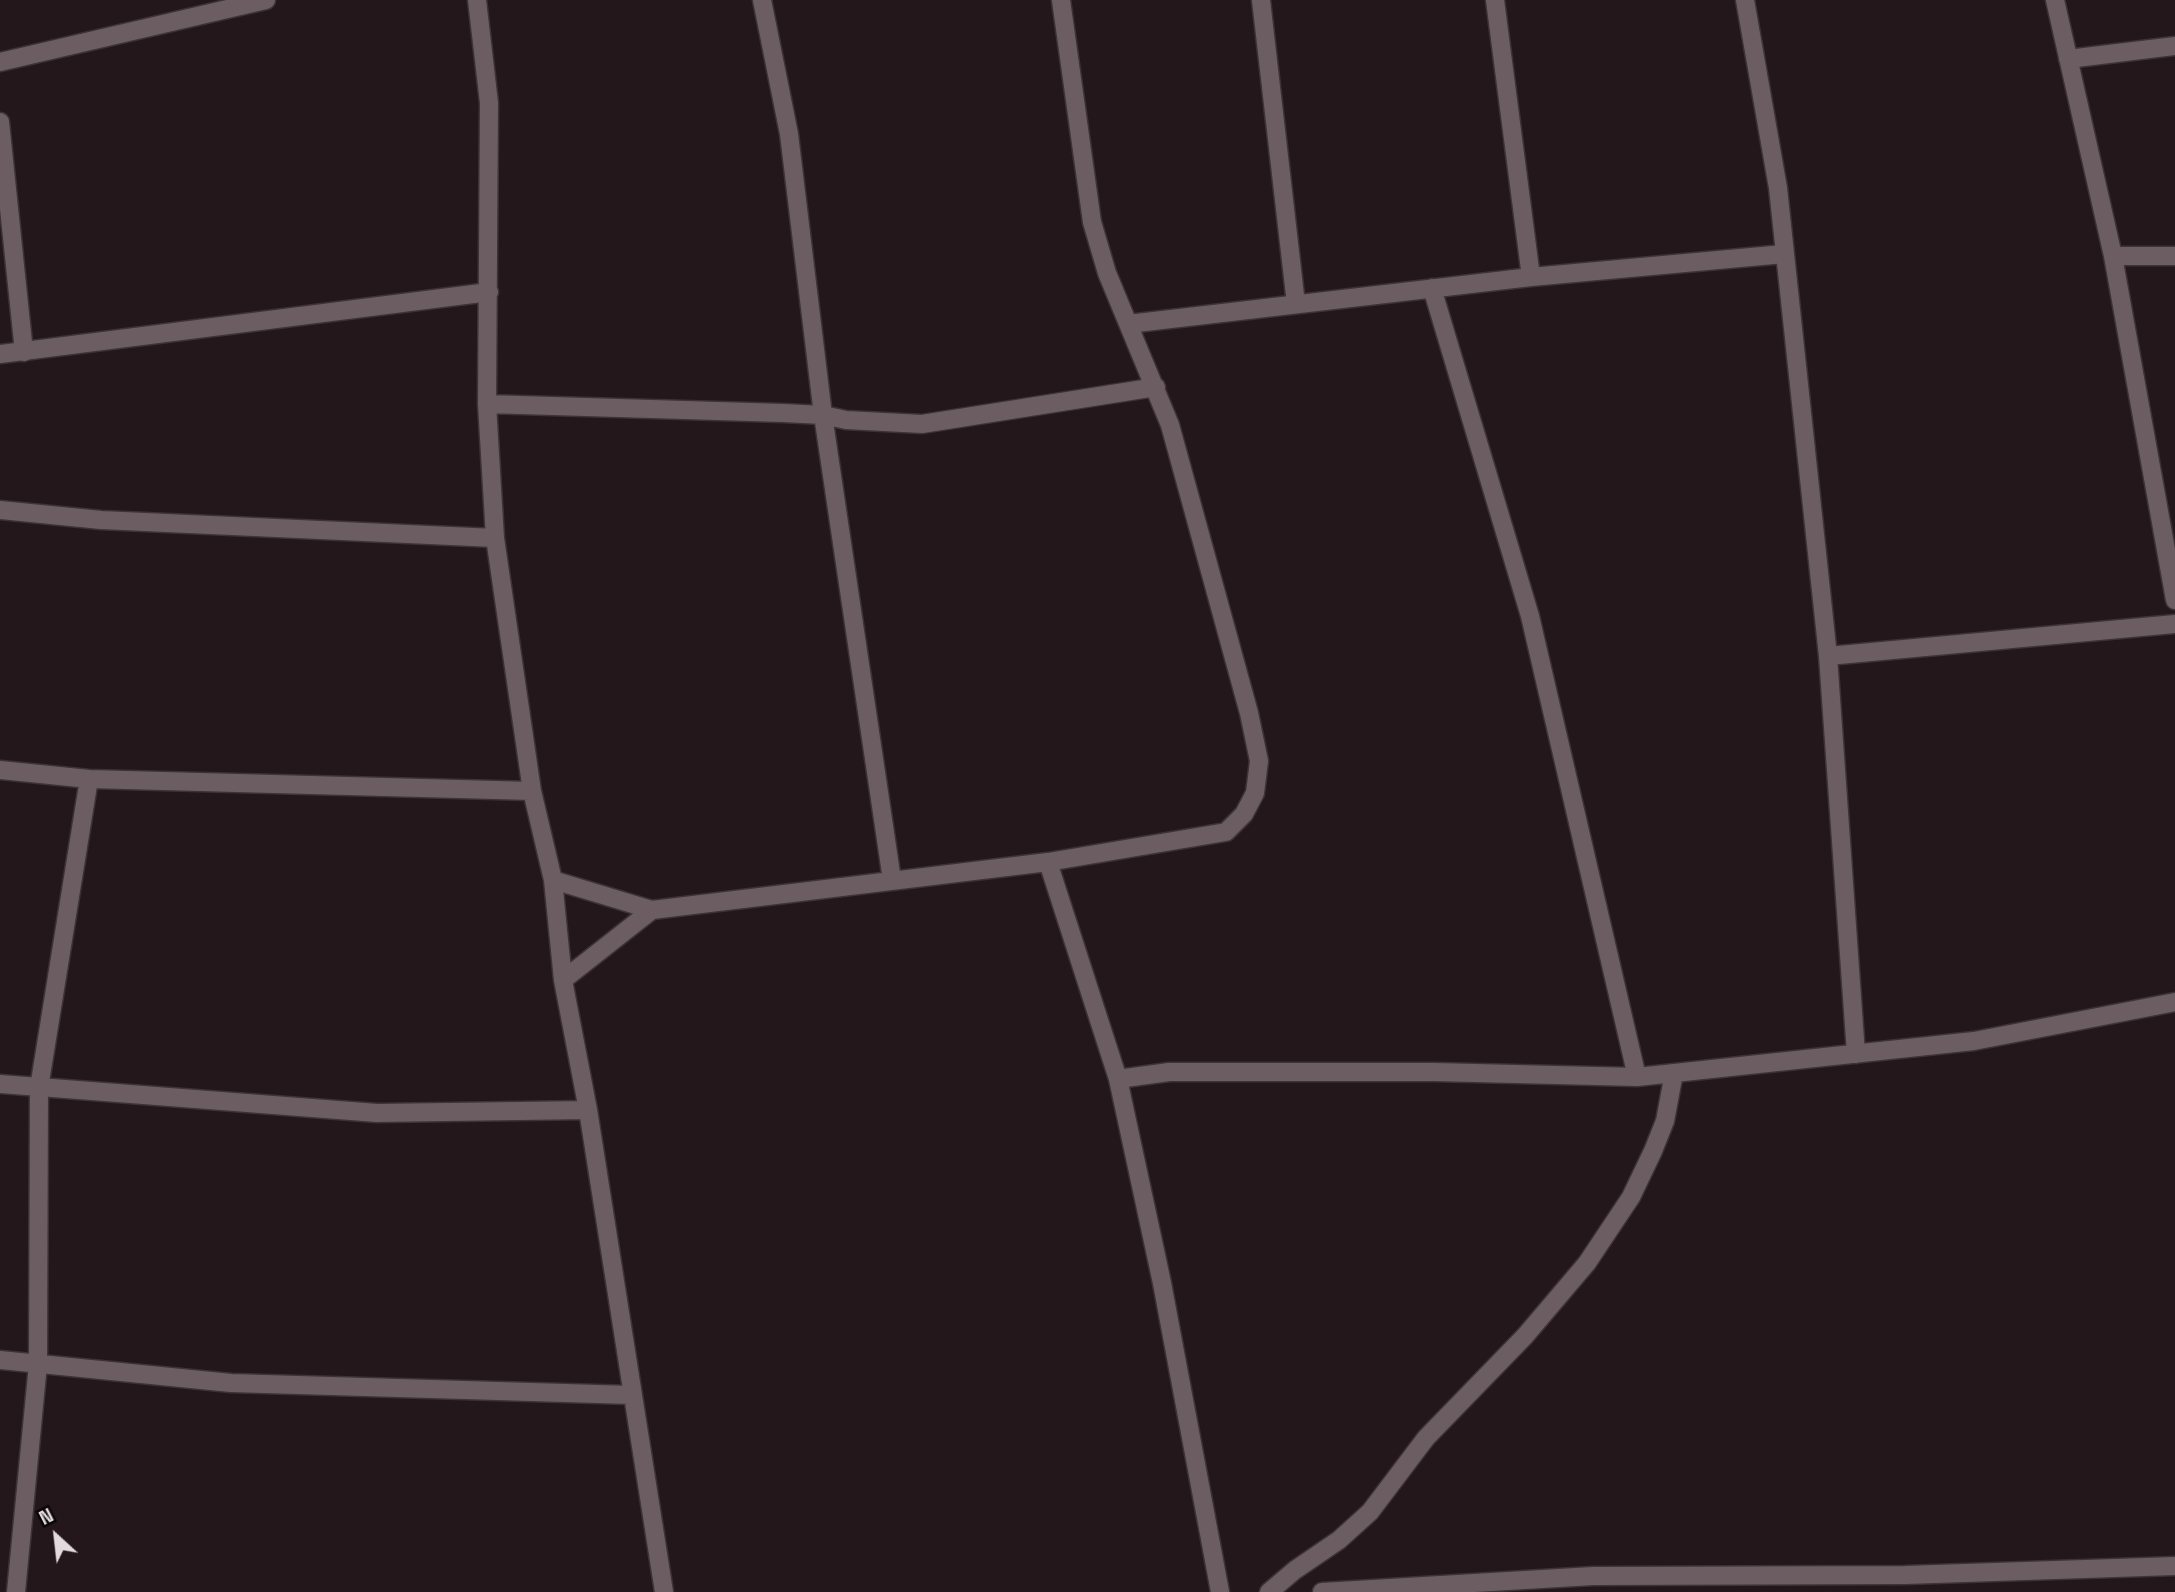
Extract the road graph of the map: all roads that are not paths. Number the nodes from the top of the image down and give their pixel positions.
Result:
1 (265, 0) edge
2 (477, 0) edge
3 (762, 0) edge
4 (1061, 0) edge
5 (1261, 0) edge
6 (1495, 0) edge
7 (1745, 0) edge
8 (2056, 0) edge
9 (2175, 46) edge
10 (2068, 59) junction
11 (0, 62) edge
12 (0, 122) edge
13 (1784, 254) junction
14 (2113, 256) junction
15 (2175, 256) edge
16 (1531, 277) junction
17 (1432, 288) junction
18 (489, 292) junction
19 (1296, 304) junction
20 (1128, 324) junction
21 (24, 352) junction
22 (0, 354) edge
23 (1156, 387) junction
24 (487, 404) junction
25 (823, 415) junction
26 (0, 510) edge
27 (495, 538) junction
28 (2175, 600) edge
29 (2175, 624) edge
30 (1828, 656) junction
31 (0, 770) edge
32 (89, 779) junction
33 (532, 791) junction
34 (1048, 862) junction
35 (553, 880) junction
36 (892, 880) junction
37 (652, 910) junction
38 (563, 980) junction
39 (2175, 1002) edge
40 (1856, 1054) junction
41 (1674, 1073) junction
42 (1637, 1077) junction
43 (1118, 1079) junction
44 (0, 1084) edge
45 (39, 1088) junction
46 (588, 1111) junction
47 (0, 1360) edge
48 (38, 1364) junction
49 (631, 1395) junction
50 (2175, 1566) edge
51 (16, 1592) edge
52 (664, 1592) edge
53 (1220, 1592) edge
54 (1269, 1592) edge
55 (1322, 1592) edge

1 - 11 street
2 - 18 street
3 - 25 street
4 - 20 street
5 - 19 street
6 - 16 street
7 - 13 street
8 - 10 street
9 - 10 street
10 - 14 street
12 - 21 street
13 - 16 street
13 - 30 street
14 - 15 street
14 - 28 street
16 - 17 street
17 - 19 street
17 - 42 street
18 - 21 street
18 - 24 street
19 - 20 street
20 - 23 street
21 - 22 street
23 - 25 street
23 - 34 street
24 - 25 street
24 - 27 street
25 - 36 street
26 - 27 street
27 - 33 street
29 - 30 street
30 - 40 street
31 - 32 street
32 - 33 street
32 - 45 street
33 - 35 street
34 - 36 street
34 - 43 street
35 - 37 street
35 - 38 street
36 - 37 street
37 - 38 street
38 - 46 street
39 - 40 street
40 - 41 street
41 - 42 street
41 - 54 street
42 - 43 street
43 - 53 street
44 - 45 street
45 - 46 street
45 - 48 street
46 - 49 street
47 - 48 street
48 - 49 street
48 - 51 street
49 - 52 street
50 - 55 street

